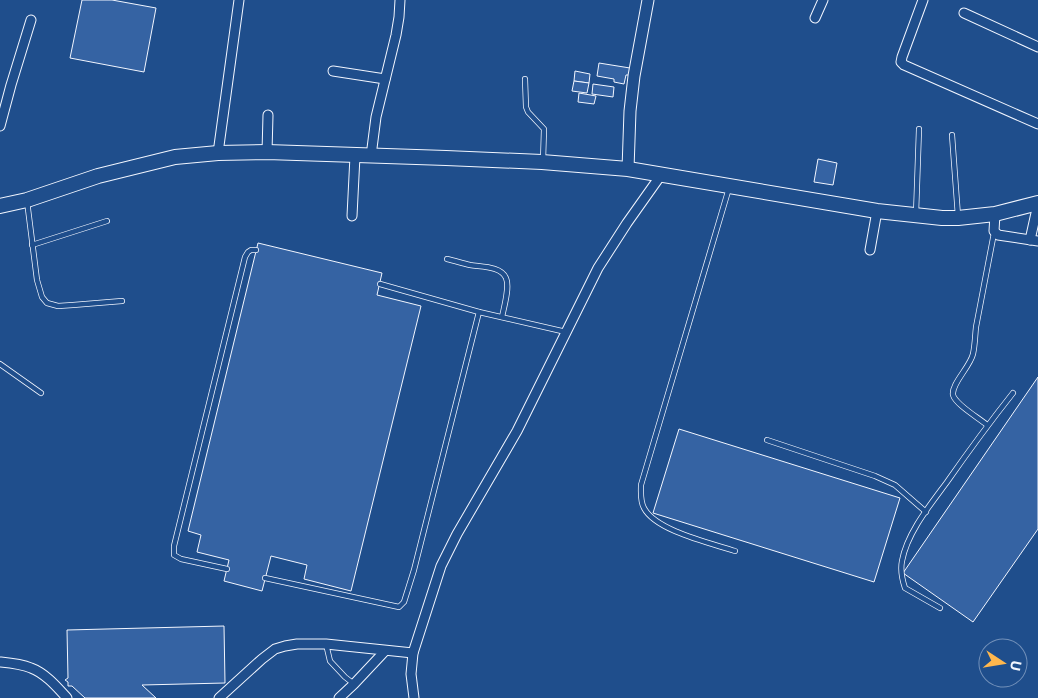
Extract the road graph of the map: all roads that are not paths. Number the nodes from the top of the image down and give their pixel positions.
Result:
1 (239, 0) edge
2 (400, 0) edge
3 (648, 0) edge
4 (823, 0) edge
5 (922, 0) edge
6 (964, 13) dead end
7 (814, 18) dead end
8 (31, 20) dead end
9 (1038, 47) edge
10 (333, 71) dead end
11 (385, 79) junction
12 (525, 79) dead end
13 (268, 115) dead end
14 (1038, 124) edge
15 (0, 126) edge
16 (919, 129) dead end
17 (952, 135) dead end
18 (267, 152) junction
19 (218, 153) junction
20 (355, 156) junction
21 (371, 156) junction
22 (542, 162) junction
23 (628, 169) junction
24 (661, 175) junction
25 (730, 187) junction
26 (26, 200) junction
27 (1038, 203) edge
28 (0, 206) edge
29 (877, 211) junction
30 (995, 214) junction
31 (916, 215) junction
32 (352, 216) dead end
33 (958, 218) junction
34 (107, 221) dead end
35 (994, 231) junction
36 (1034, 240) edge
37 (32, 245) junction
38 (256, 250) dead end
39 (870, 250) dead end
40 (447, 259) dead end
41 (380, 284) dead end
42 (122, 300) dead end
43 (479, 312) junction
44 (502, 317) junction
45 (566, 332) junction
46 (0, 364) edge
47 (41, 392) dead end
48 (1013, 392) dead end
49 (987, 425) junction
50 (767, 440) dead end
51 (926, 512) junction
52 (735, 551) dead end
53 (227, 570) dead end
54 (265, 578) dead end
55 (940, 608) dead end
56 (326, 644) junction
57 (385, 651) junction
58 (413, 653) junction
59 (0, 662) edge
60 (354, 684) junction
61 (67, 698) edge
62 (219, 698) edge
63 (339, 698) edge
64 (414, 698) edge

1 - 19 street
2 - 11 street
3 - 23 street
4 - 7 street
5 - 14 street
6 - 9 street
8 - 15 street
10 - 11 street
11 - 21 street
12 - 22 lane
13 - 18 street
16 - 31 lane
17 - 33 lane
18 - 19 main road
18 - 20 main road
19 - 26 main road
20 - 21 main road
20 - 32 street
21 - 22 main road
22 - 23 main road
23 - 24 main road
24 - 25 main road
24 - 45 street
25 - 29 main road
25 - 52 lane
26 - 28 main road
26 - 37 lane
27 - 30 main road
27 - 36 street
29 - 31 main road
29 - 39 street
30 - 33 main road
30 - 35 street
31 - 33 main road
34 - 37 lane
35 - 36 street
35 - 49 lane
37 - 42 lane
38 - 53 lane
40 - 44 lane
41 - 43 lane
43 - 44 lane
43 - 54 lane
44 - 45 lane
45 - 58 street
46 - 47 lane
48 - 49 lane
49 - 51 lane
50 - 51 lane
51 - 55 lane
56 - 57 street
56 - 60 lane
56 - 62 street
57 - 58 street
57 - 60 street
58 - 64 street
59 - 61 street
60 - 63 street

